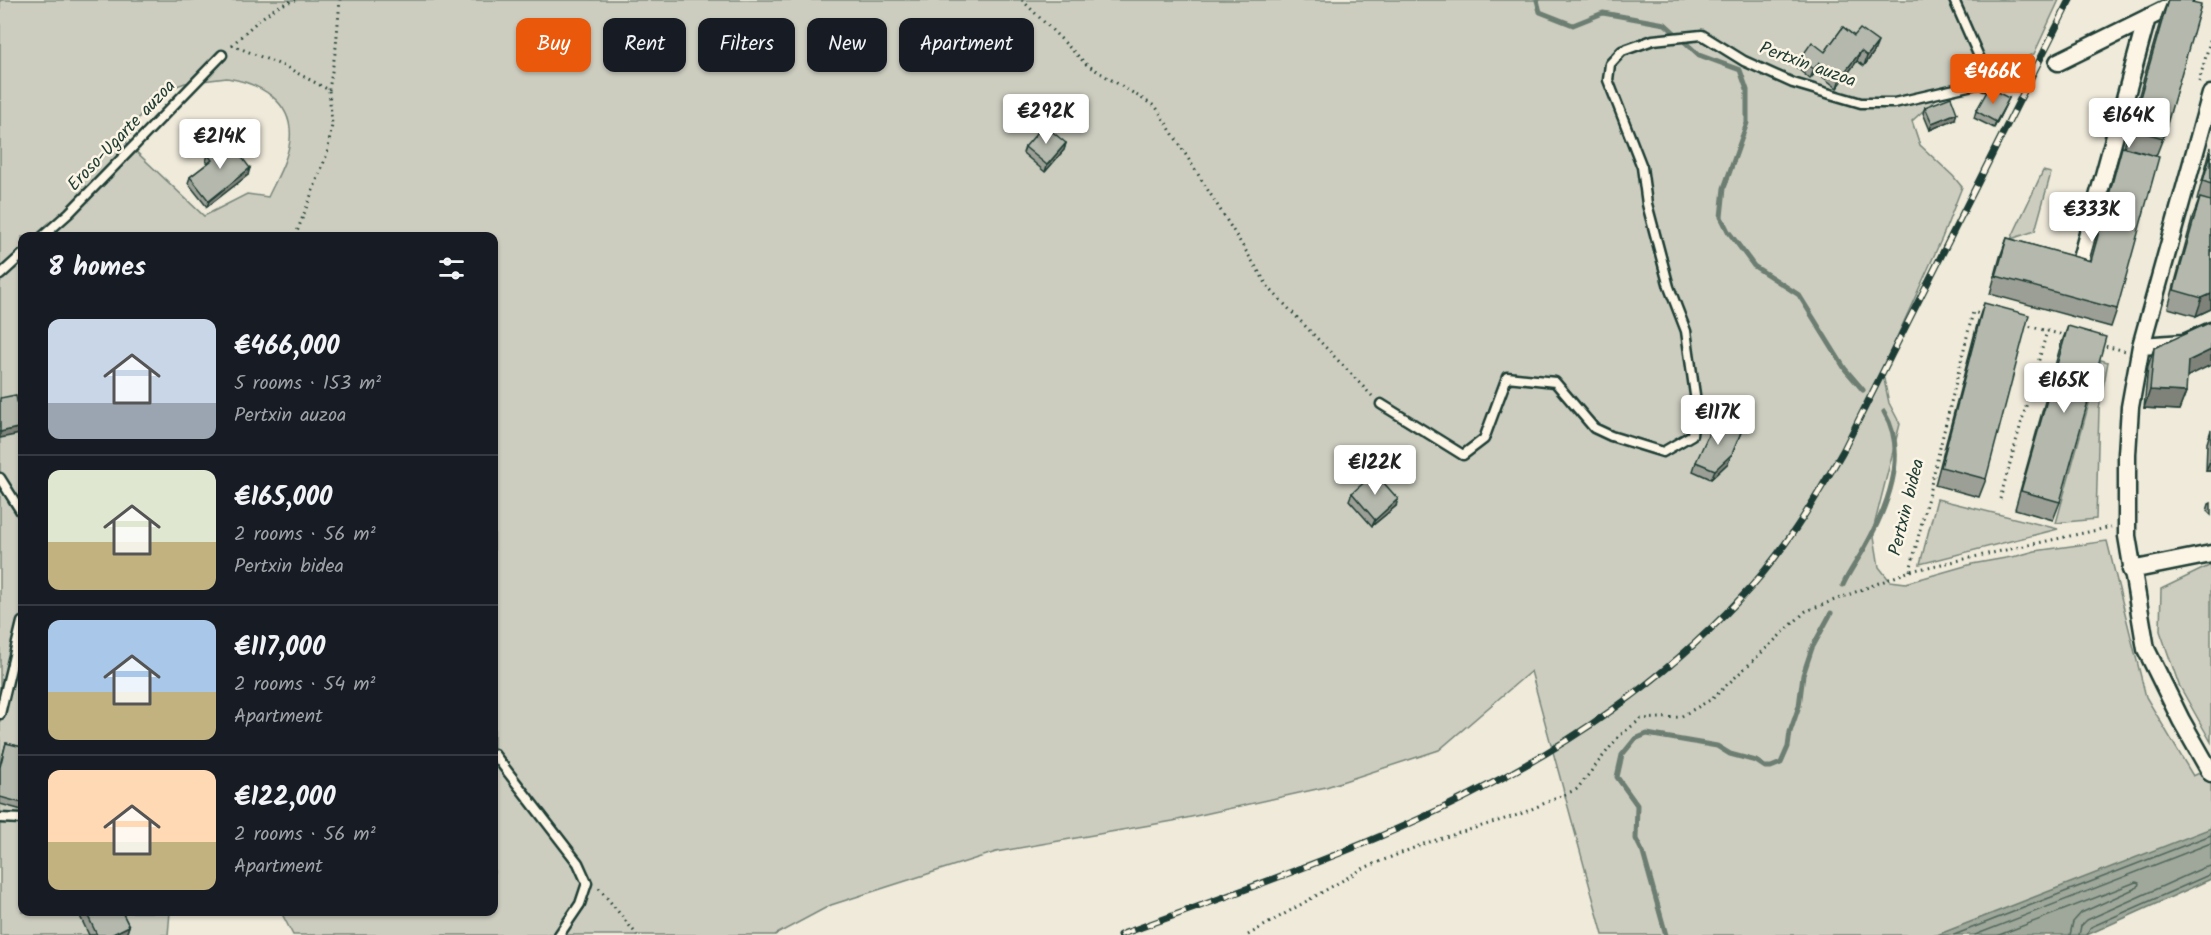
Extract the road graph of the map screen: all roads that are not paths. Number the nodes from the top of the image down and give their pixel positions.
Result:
1 (1954, 0) edge
2 (2184, 0) edge
3 (2146, 18) junction
4 (222, 55) road end
5 (2058, 62) dead end
6 (2023, 71) dead end
7 (1986, 82) junction
8 (2211, 94) edge
9 (48, 232) edge
10 (18, 259) edge
11 (2078, 270) edge
12 (0, 275) edge
13 (2211, 331) edge
14 (2141, 350) junction
15 (1381, 404) road end
16 (0, 478) edge
17 (18, 507) edge
18 (2211, 554) edge
19 (2131, 570) junction
20 (18, 639) edge
21 (0, 714) edge
22 (498, 759) edge
23 (2211, 773) edge
24 (0, 818) edge
25 (18, 819) edge
26 (559, 935) edge

1 - 7 lane
2 - 3 street
3 - 5 street
3 - 11 street
4 - 9 lane, Eroso-Ugarte auzoa
6 - 7 street, Pertxin auzoa
7 - 15 lane, Pertxin auzoa
8 - 14 street
10 - 12 lane
13 - 14 street
14 - 19 street
16 - 17 lane
18 - 19 street
19 - 23 street
20 - 21 lane
22 - 26 lane
24 - 25 lane

